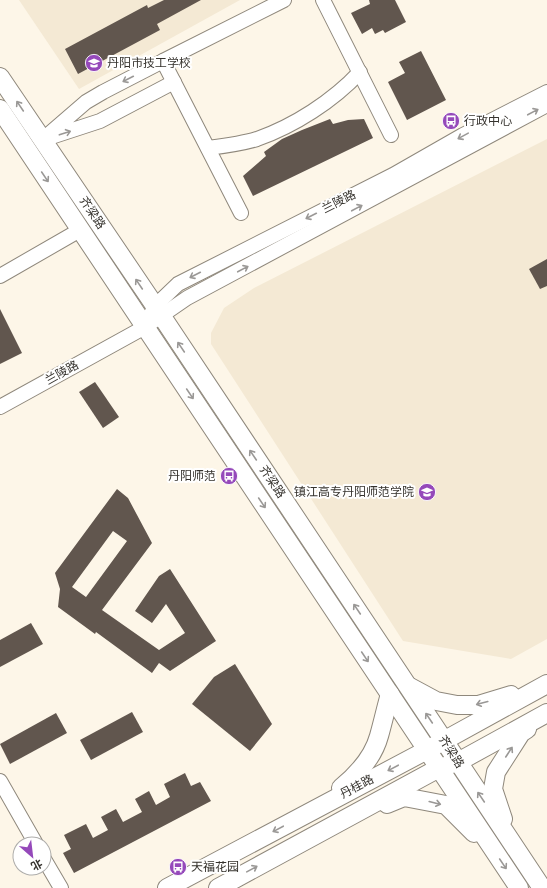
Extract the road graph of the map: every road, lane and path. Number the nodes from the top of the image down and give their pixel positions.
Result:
1 (284, 0) edge
2 (323, 0) edge
3 (163, 61) junction
4 (360, 72) junction
5 (0, 77) edge
6 (174, 82) junction
7 (547, 92) edge
8 (547, 105) edge
9 (0, 109) edge
10 (391, 135) dead end
11 (42, 140) junction
12 (208, 148) junction
13 (241, 212) dead end
14 (80, 230) junction
15 (0, 276) edge
16 (158, 311) junction
17 (145, 327) junction
18 (0, 407) edge
19 (546, 684) edge
20 (408, 686) junction
21 (390, 694) junction
22 (547, 714) edge
23 (444, 740) junction
24 (427, 750) junction
25 (458, 762) junction
26 (439, 768) junction
27 (0, 780) edge
28 (320, 806) junction
29 (333, 826) junction
30 (32, 836) edge
31 (510, 840) junction
32 (492, 847) junction
33 (52, 872) edge
34 (61, 888) edge
35 (167, 888) edge
36 (218, 888) edge
37 (520, 888) edge
38 (542, 888) edge

1 - 3 street
2 - 4 street
3 - 6 street
3 -> 11 street
4 - 10 street
4 - 12 street
11 -> 5 main road, 齐梁路
11 -> 6 street
6 - 12 street
7 -> 16 street, 兰陵路
16 -> 8 street, 兰陵路
9 -> 14 main road, 齐梁路
16 -> 11 main road, 齐梁路
12 - 13 street
14 - 15 street
14 - 17 main road, 齐梁路
16 - 17 street, 兰陵路
20 -> 16 main road, 齐梁路
17 - 18 street, 兰陵路
17 -> 21 main road, 齐梁路
19 -> 20 main road
19 - 23 main road, 丹桂路
23 -> 20 main road, 齐梁路
21 - 24 main road, 齐梁路
21 - 28 main road
22 - 25 main road, 丹桂路
31 -> 22 main road
23 - 24 main road, 丹桂路
23 - 25 main road, 齐梁路
24 - 26 main road, 齐梁路
24 -> 28 main road, 丹桂路
25 - 26 main road, 丹桂路
31 -> 25 main road, 齐梁路
26 - 29 main road, 丹桂路
26 - 32 main road, 齐梁路
27 - 30 street
28 -> 35 main road, 丹桂路
29 -> 32 main road
36 -> 29 main road, 丹桂路
31 - 38 main road, 齐梁路
32 -> 37 main road, 齐梁路
33 - 34 street

